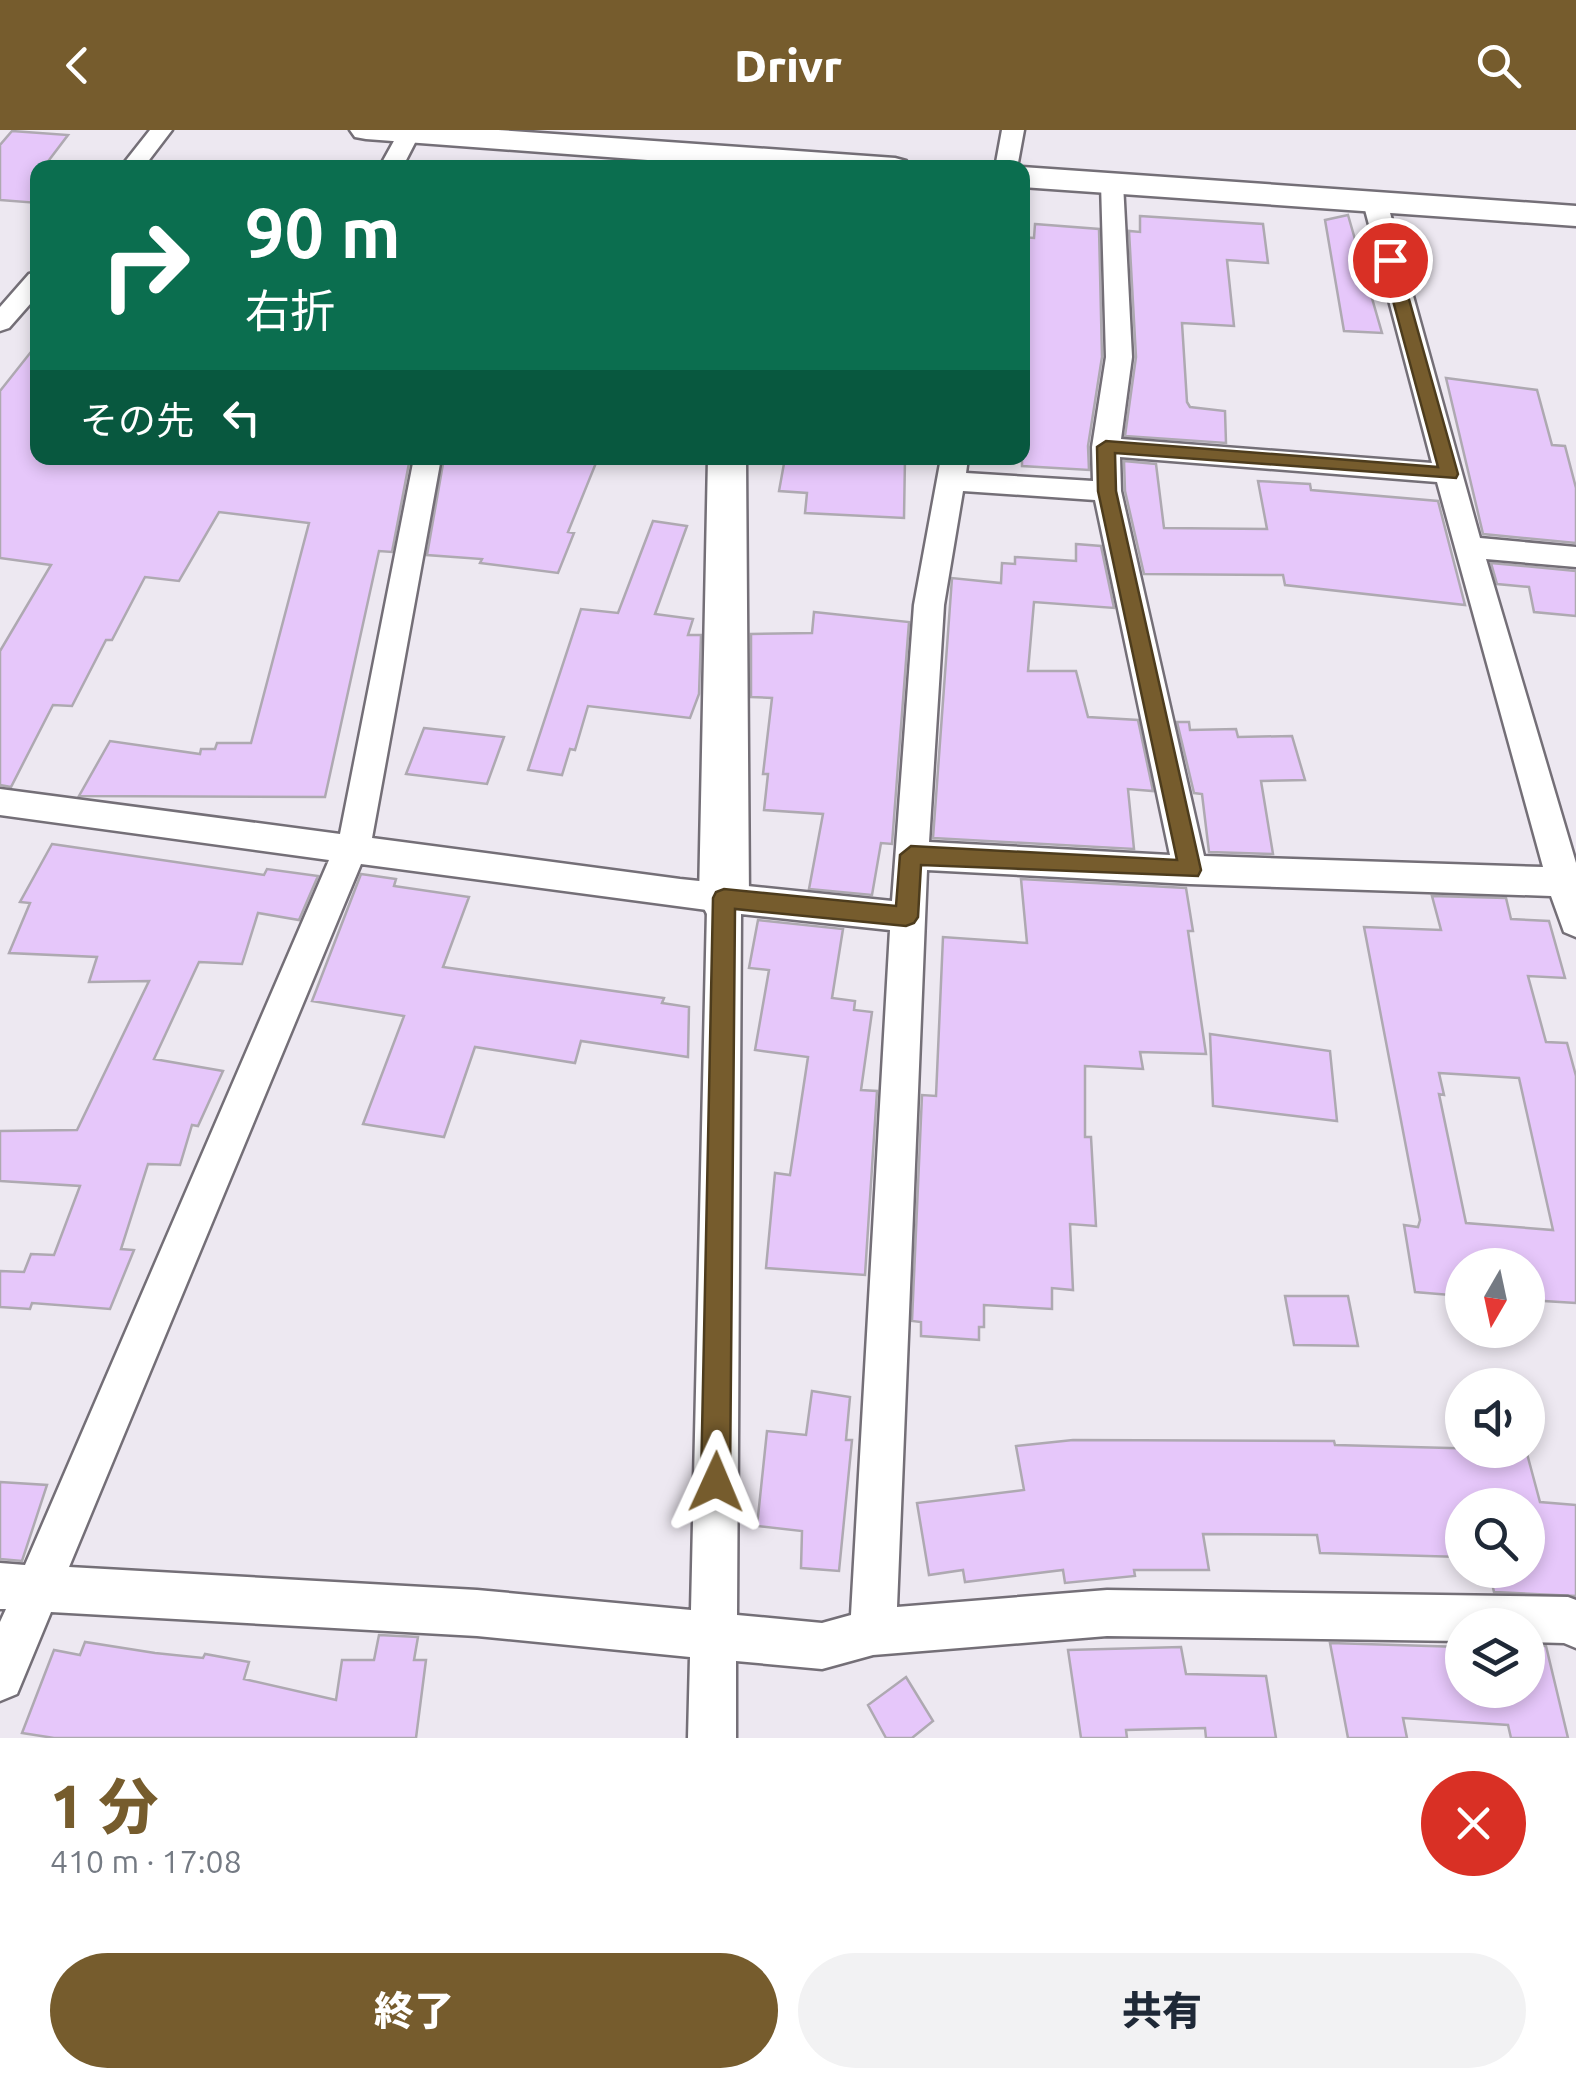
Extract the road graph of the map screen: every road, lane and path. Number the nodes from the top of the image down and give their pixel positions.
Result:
1 (161, 130) edge
2 (366, 130) edge
3 (1013, 130) edge
4 (417, 132) edge
5 (731, 151) edge
6 (137, 160) edge
7 (396, 160) edge
8 (818, 160) edge
9 (1007, 160) edge
10 (1030, 178) edge
11 (1112, 183) junction
12 (1375, 202) junction
13 (1576, 216) edge
14 (30, 288) edge
15 (1, 319) edge
16 (30, 321) edge
17 (1106, 447) junction
18 (427, 465) edge
19 (728, 465) edge
20 (953, 469) edge
21 (1449, 474) junction
22 (1107, 491) junction
23 (1468, 547) junction
24 (1576, 558) edge
25 (0, 802) edge
26 (351, 847) junction
27 (911, 855) junction
28 (1190, 870) junction
29 (1564, 882) junction
30 (724, 898) junction
31 (906, 917) junction
32 (1576, 922) edge
33 (18, 1587) edge
34 (1576, 1626) edge
35 (874, 1632) junction
36 (712, 1637) junction
37 (0, 1676) edge
38 (712, 1738) edge

1 - 6 street
2 - 4 street
3 - 9 street
4 - 5 street
4 - 7 street
5 - 8 street
10 - 11 street
11 - 12 street
11 - 17 street
12 - 13 street
12 - 21 street
14 - 15 street
15 - 16 street
17 - 21 street
17 - 22 street
18 - 26 street
19 - 30 street
20 - 22 street
20 - 27 street
21 - 23 street
22 - 28 street
23 - 24 street
23 - 29 street
25 - 26 street
26 - 30 street
26 - 33 street
27 - 28 street
27 - 31 street
28 - 29 street
29 - 32 street
30 - 31 street
30 - 36 street
31 - 35 street
33 - 36 street
33 - 37 street
34 - 35 street
35 - 36 street
36 - 38 street

